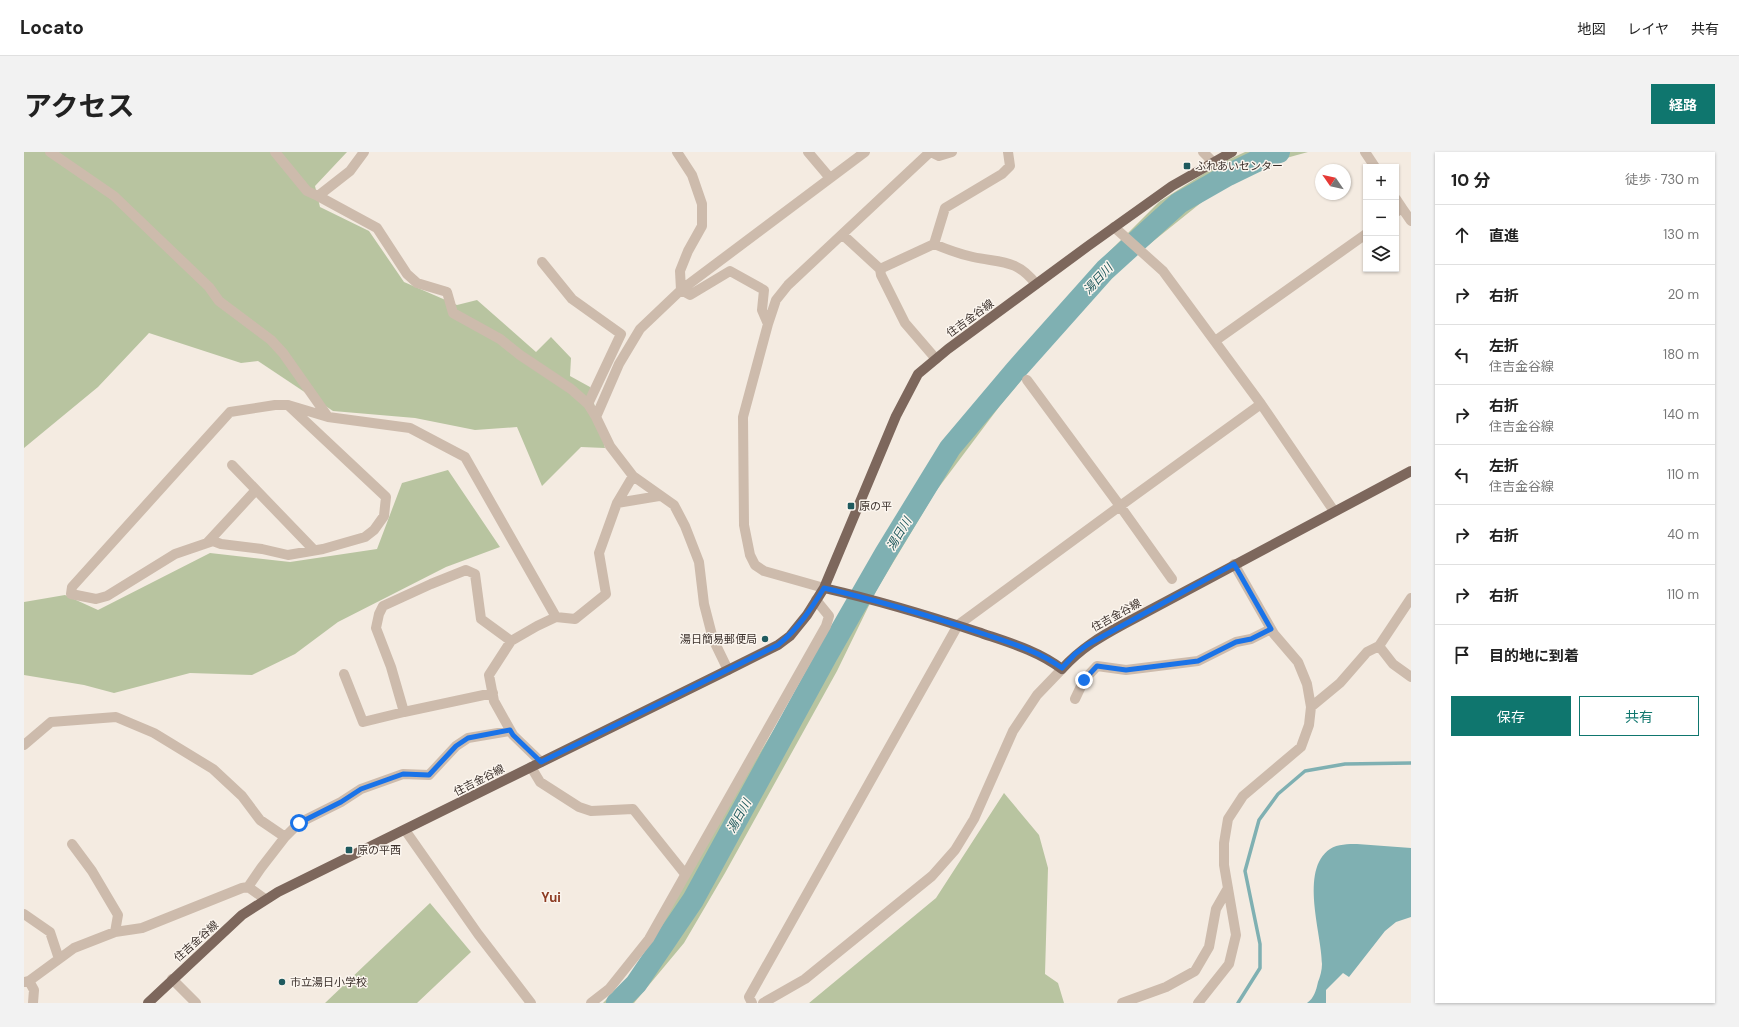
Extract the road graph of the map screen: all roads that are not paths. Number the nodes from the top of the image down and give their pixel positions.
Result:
1 (50, 152) edge
2 (275, 152) edge
3 (364, 152) edge
4 (677, 152) edge
5 (808, 152) edge
6 (865, 152) edge
7 (930, 152) edge
8 (952, 152) edge
9 (1008, 152) edge
10 (1203, 152) edge
11 (1232, 152) edge
12 (1365, 152) edge
13 (1213, 162) junction
14 (1373, 164) edge
15 (830, 178) junction
16 (318, 196) junction
17 (1399, 210) edge
18 (1411, 221) edge
19 (1114, 227) junction
20 (843, 235) junction
21 (1363, 236) edge
22 (934, 244) junction
23 (542, 262) dead end
24 (880, 268) junction
25 (1036, 284) junction
26 (681, 290) junction
27 (768, 324) junction
28 (1215, 341) junction
29 (936, 359) junction
30 (1027, 380) dead end
31 (588, 404) junction
32 (1261, 404) junction
33 (288, 405) junction
34 (328, 417) junction
35 (596, 417) junction
36 (232, 465) dead end
37 (1411, 471) edge
38 (633, 476) junction
39 (256, 490) junction
40 (659, 496) junction
41 (617, 503) junction
42 (1120, 506) junction
43 (1334, 511) junction
44 (207, 543) junction
45 (314, 550) junction
46 (1234, 564) junction
47 (1172, 579) dead end
48 (824, 588) junction
49 (1411, 598) edge
50 (816, 600) junction
51 (556, 617) junction
52 (958, 625) junction
53 (1271, 629) junction
54 (511, 641) junction
55 (1379, 646) junction
56 (1062, 668) junction
57 (728, 670) junction
58 (344, 674) dead end
59 (1411, 677) edge
60 (493, 693) junction
61 (1075, 699) dead end
62 (1311, 708) junction
63 (404, 712) junction
64 (510, 730) junction
65 (24, 745) edge
66 (541, 762) junction
67 (531, 767) junction
68 (404, 830) junction
69 (285, 837) junction
70 (72, 844) dead end
71 (685, 874) junction
72 (248, 887) junction
73 (1228, 888) junction
74 (265, 900) junction
75 (24, 914) edge
76 (115, 932) junction
77 (59, 959) junction
78 (172, 979) junction
79 (27, 982) edge
80 (33, 1003) edge
81 (148, 1003) edge
82 (196, 1003) edge
83 (531, 1003) edge
84 (591, 1003) edge
85 (752, 1003) edge
86 (762, 1003) edge
87 (1122, 1003) edge
88 (1198, 1003) edge

1 - 34 street
2 - 16 street
3 - 16 street
4 - 26 street
5 - 15 street
6 - 15 street
7 - 8 street
7 - 20 street
9 - 22 street
10 - 13 street
11 - 13 main road, 住吉金谷線
12 - 14 street
13 - 19 main road, 住吉金谷線
15 - 26 street
16 - 31 street
17 - 18 street
19 - 25 main road, 住吉金谷線
19 - 28 street
20 - 24 street
20 - 27 street
21 - 28 street
22 - 24 street
22 - 25 street
23 - 31 street
24 - 29 street
25 - 29 main road, 住吉金谷線
26 - 27 street
26 - 35 street
27 - 48 street
28 - 32 street
29 - 48 main road, 住吉金谷線
30 - 42 street
31 - 35 street
32 - 42 street
32 - 43 street
33 - 34 street
33 - 44 street
33 - 45 street
34 - 51 street
35 - 38 street
36 - 39 street
37 - 43 main road, 住吉金谷線
38 - 40 street
38 - 41 street
39 - 44 street
39 - 45 street
40 - 41 street
40 - 57 street
41 - 51 street
42 - 47 street
42 - 52 street
43 - 46 main road, 住吉金谷線
44 - 45 street
46 - 53 street
46 - 56 main road, 住吉金谷線
48 - 50 main road, 住吉金谷線
48 - 52 main road
49 - 55 street
50 - 57 main road, 住吉金谷線
50 - 71 street
51 - 54 street
52 - 56 main road
52 - 85 street
53 - 61 street
53 - 62 street
54 - 60 street
54 - 63 street
55 - 59 street
55 - 62 street
56 - 86 street
57 - 66 main road, 住吉金谷線
58 - 63 street
60 - 63 street
60 - 64 street
62 - 73 street
64 - 66 street
64 - 69 street
65 - 69 street
66 - 67 main road, 住吉金谷線
67 - 68 main road, 住吉金谷線
67 - 71 street
68 - 74 main road, 住吉金谷線
68 - 83 street
69 - 72 street
70 - 76 street
71 - 84 street
72 - 74 street
72 - 76 street
73 - 87 street
73 - 88 street
74 - 78 main road, 住吉金谷線
75 - 77 street
76 - 77 street
77 - 79 street
78 - 81 main road, 住吉金谷線
78 - 82 street
79 - 80 street

